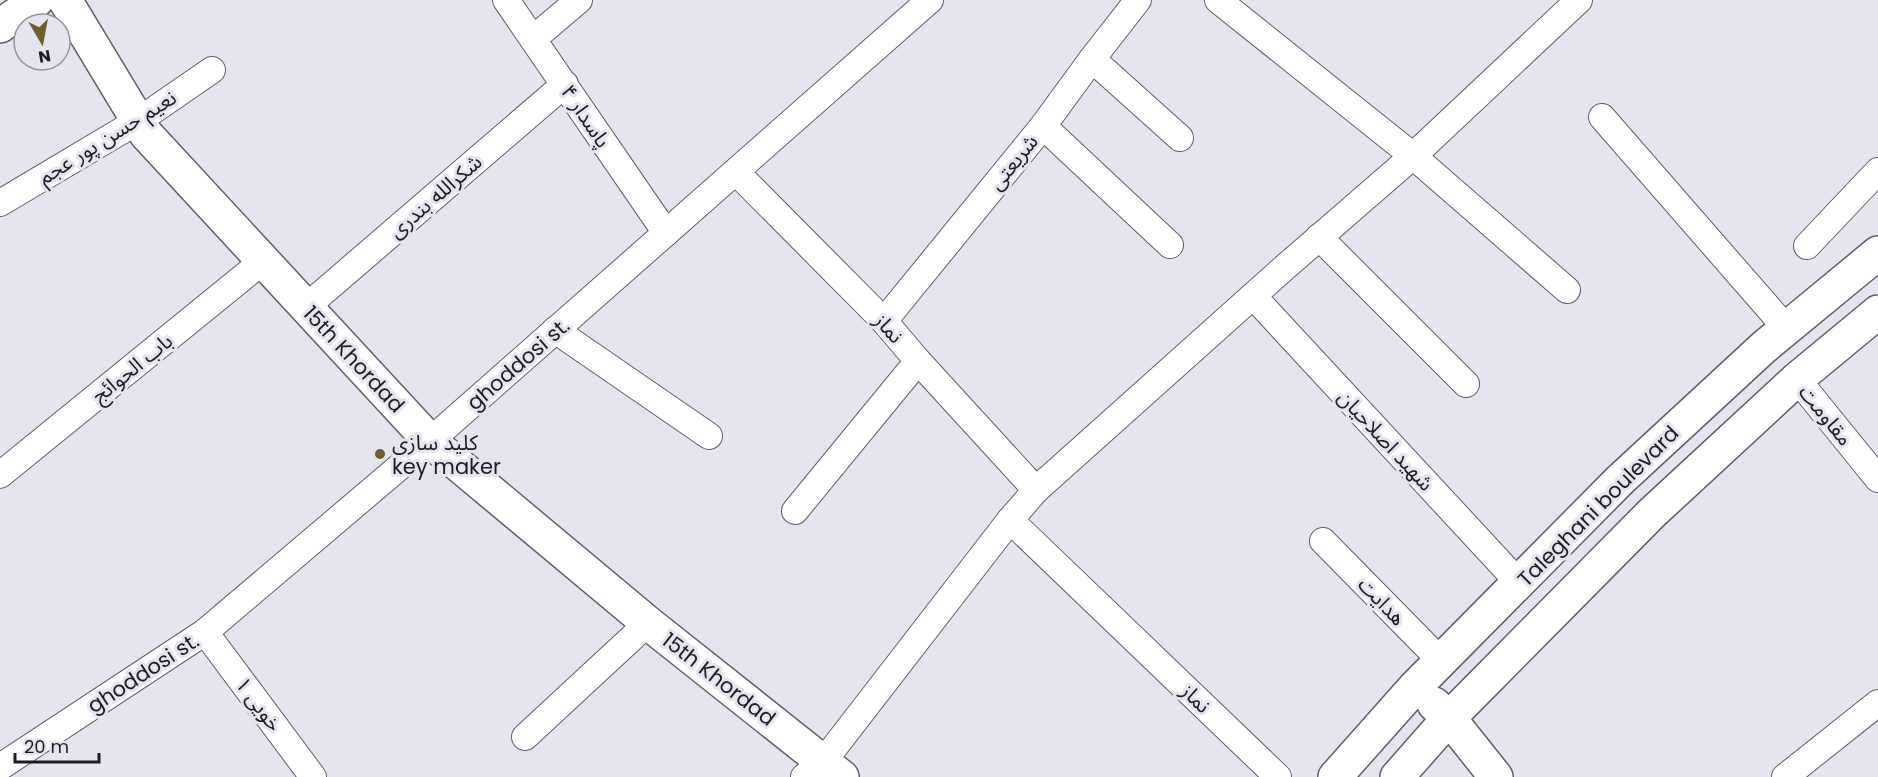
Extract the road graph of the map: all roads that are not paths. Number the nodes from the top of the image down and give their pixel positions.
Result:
1 (37, 0) edge
2 (65, 0) edge
3 (506, 0) edge
4 (579, 0) edge
5 (930, 0) edge
6 (1138, 0) edge
7 (1218, 0) edge
8 (1579, 0) edge
9 (0, 26) edge
10 (534, 39) junction
11 (1092, 59) junction
12 (212, 70) dead end
13 (565, 84) junction
14 (1602, 117) dead end
15 (138, 121) junction
16 (1043, 126) junction
17 (1180, 138) dead end
18 (1413, 156) junction
19 (1878, 171) edge
20 (736, 172) junction
21 (0, 203) edge
22 (666, 233) junction
23 (1319, 237) junction
24 (1170, 245) dead end
25 (1807, 246) dead end
26 (1878, 253) edge
27 (263, 261) junction
28 (1567, 290) dead end
29 (1253, 296) junction
30 (306, 307) junction
31 (1878, 312) edge
32 (884, 321) junction
33 (1786, 328) junction
34 (555, 330) junction
35 (918, 361) junction
36 (1797, 379) junction
37 (1466, 384) dead end
38 (709, 436) dead end
39 (430, 441) junction
40 (0, 475) edge
41 (1878, 479) edge
42 (1036, 490) junction
43 (795, 511) dead end
44 (1010, 520) junction
45 (1323, 541) dead end
46 (1519, 584) junction
47 (648, 623) junction
48 (205, 632) junction
49 (1441, 661) junction
50 (1415, 687) junction
51 (1878, 702) edge
52 (1449, 718) junction
53 (525, 737) dead end
54 (0, 767) edge
55 (823, 772) edge
56 (313, 777) edge
57 (1278, 777) edge
58 (1335, 777) edge
59 (1396, 777) edge
60 (1496, 777) edge
61 (1785, 777) edge

1 - 9 main road
2 - 15 main road, 15th Khordad
3 - 10 street, پاسدار ۴
4 - 10 street
5 - 20 street, ghoddosi st.
6 - 11 street, شریعتی
7 - 18 street
8 - 18 street
10 - 13 street, پاسدار ۴
11 - 16 street, شریعتی
11 - 17 street
12 - 15 street, نعیم حسن پور عجم
13 - 22 street, پاسدار ۴
13 - 30 street, شکرالله بندری
14 - 33 street
15 - 21 street, نعیم حسن پور عجم
15 - 27 main road, 15th Khordad
16 - 24 street
16 - 32 street, شریعتی
18 - 23 street
18 - 28 street
19 - 25 street
20 - 22 street, ghoddosi st.
20 - 32 street, نماز
22 - 34 street, ghoddosi st.
23 - 29 street
23 - 37 street
26 - 33 main road, Taleghani boulevard
27 - 30 main road, 15th Khordad
27 - 40 street, باب الحوائج
29 - 42 street
29 - 46 street, شهید اصلاحیان
30 - 39 main road, 15th Khordad
31 - 36 main road, Taleghani boulevard
32 - 35 street, نماز
33 - 46 main road, Taleghani boulevard
34 - 38 street
34 - 39 street, ghoddosi st.
35 - 42 street, نماز
35 - 43 street
36 - 41 street, مقاومت
36 - 52 main road, Taleghani boulevard
39 - 47 main road, 15th Khordad
39 - 48 street, ghoddosi st.
42 - 44 street
44 - 55 street
44 - 57 street, نماز
45 - 49 street, هدایت
46 - 49 main road, Taleghani boulevard
47 - 53 street
47 - 55 main road, 15th Khordad
48 - 54 street, ghoddosi st.
48 - 56 street, خویی ۱
49 - 50 main road, Taleghani boulevard
50 - 52 main road
50 - 58 main road, Taleghani boulevard
51 - 61 street
52 - 59 main road, Taleghani boulevard
52 - 60 main road

